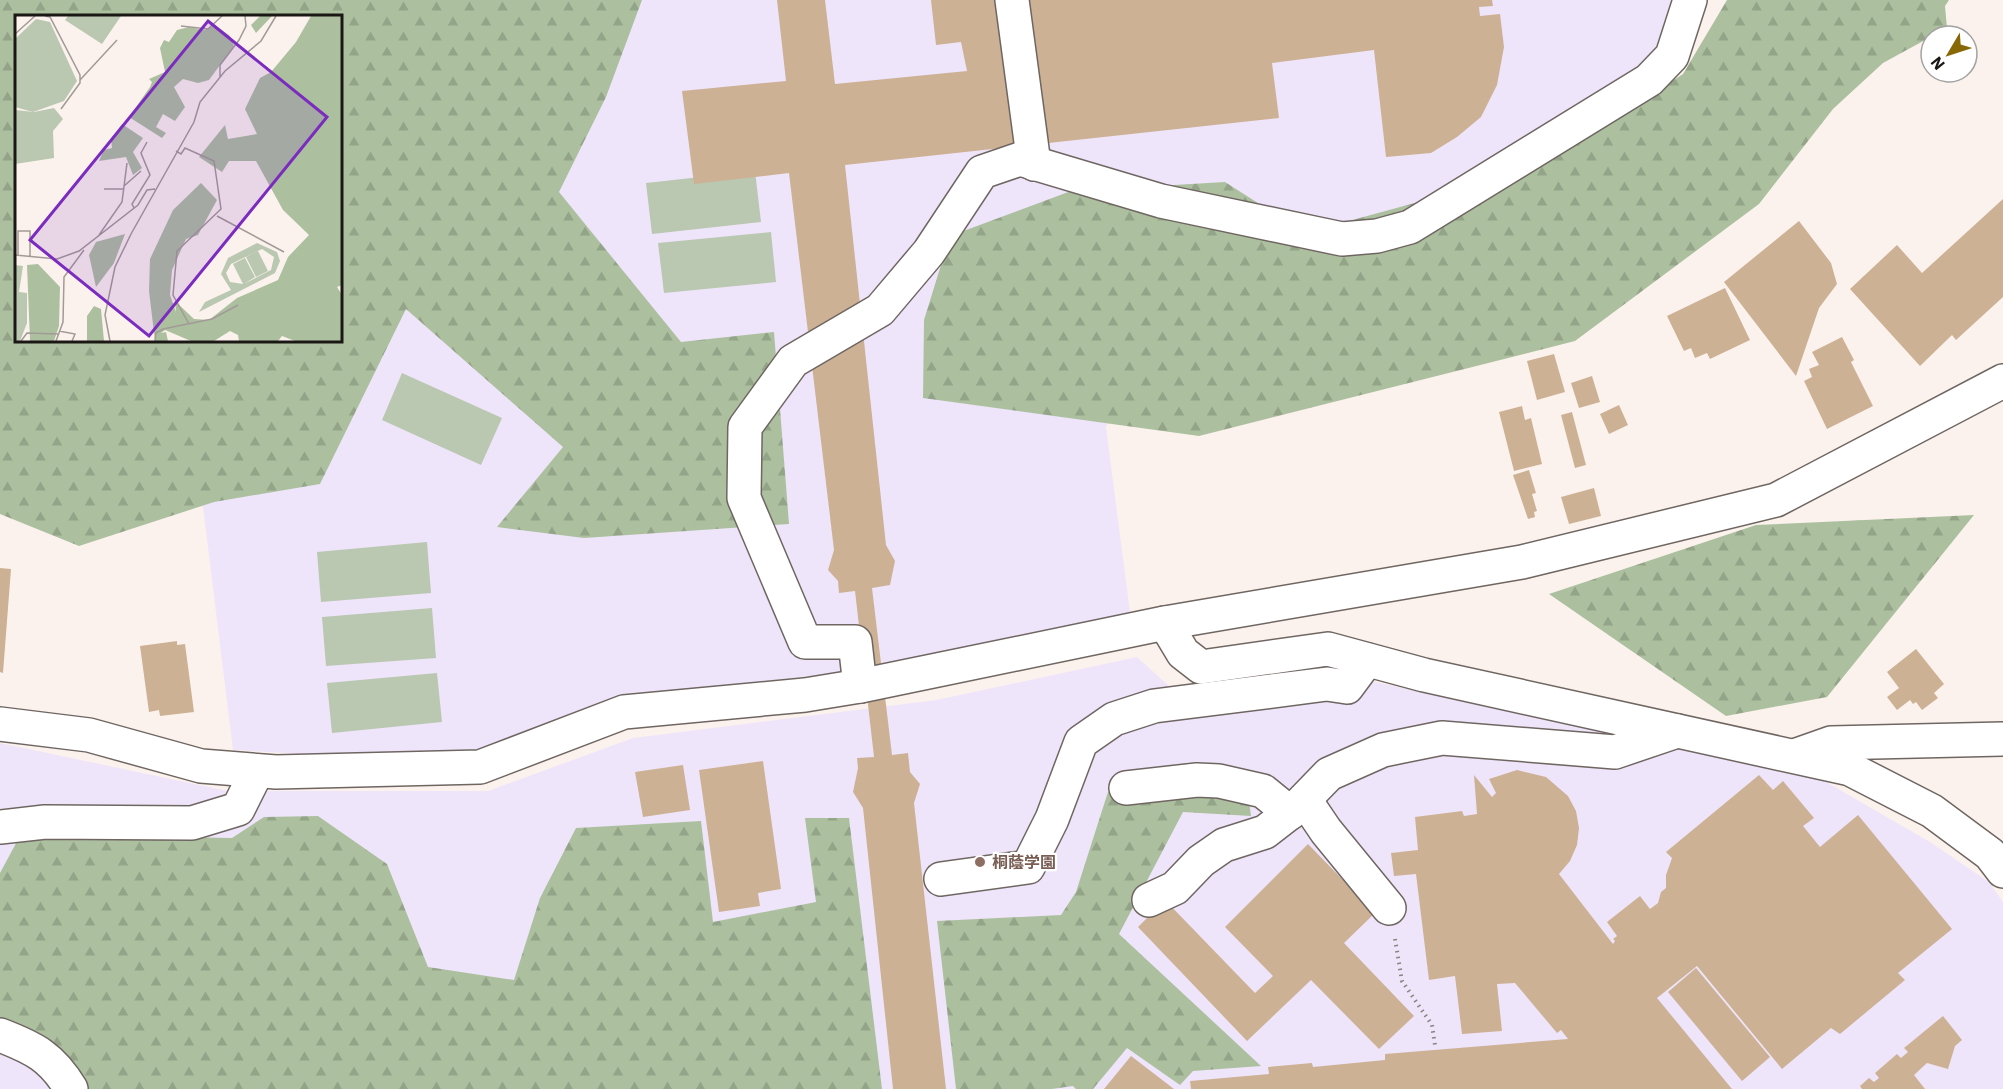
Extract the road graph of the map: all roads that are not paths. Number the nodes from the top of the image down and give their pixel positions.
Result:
1 (1012, 0) edge
2 (1690, 0) edge
3 (1034, 164) junction
4 (2003, 381) edge
5 (1166, 623) junction
6 (1367, 660) junction
7 (860, 686) junction
8 (0, 724) edge
9 (1677, 731) junction
10 (2003, 740) edge
11 (1793, 757) junction
12 (257, 771) junction
13 (1125, 788) dead end
14 (1297, 806) junction
15 (0, 827) edge
16 (2003, 871) edge
17 (941, 879) dead end
18 (1149, 900) dead end
19 (1389, 908) road end
20 (0, 1035) edge
21 (71, 1089) edge

1 - 3 street
2 - 3 street
3 - 7 street
4 - 5 street
5 - 6 street
5 - 7 street
6 - 9 street
6 - 17 street
7 - 12 street
8 - 12 street
9 - 11 street
9 - 14 street
10 - 11 street
11 - 16 street
12 - 15 street
13 - 14 street
14 - 18 street
14 - 19 street
20 - 21 street

